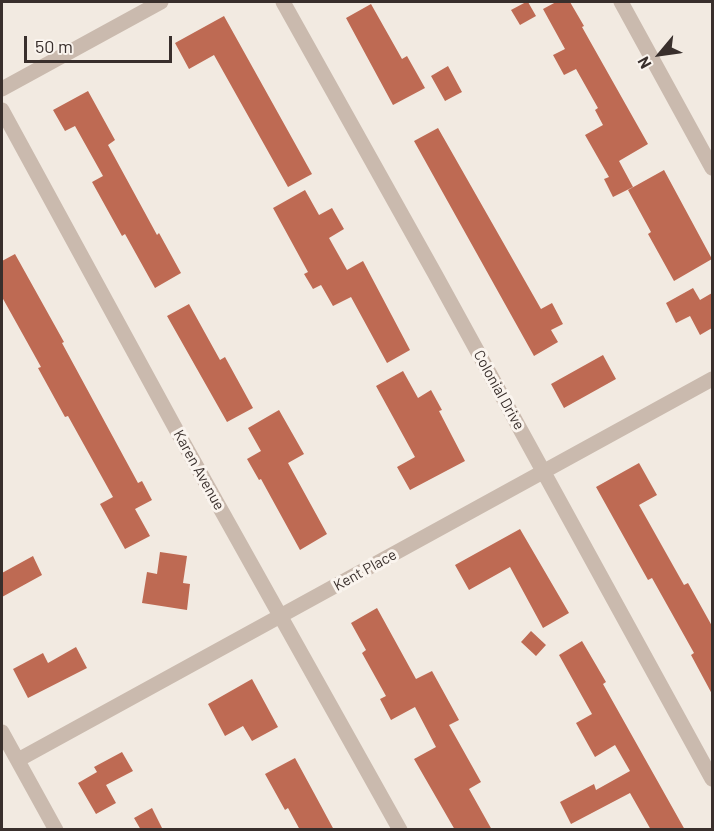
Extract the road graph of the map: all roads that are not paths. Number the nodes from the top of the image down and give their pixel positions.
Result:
1 (161, 2) edge
2 (283, 2) edge
3 (621, 2) edge
4 (2, 89) edge
5 (2, 110) edge
6 (712, 168) edge
7 (712, 379) edge
8 (544, 472) junction
9 (281, 616) junction
10 (2, 732) edge
11 (18, 760) junction
12 (712, 779) edge
13 (56, 830) edge
14 (400, 830) edge

1 - 4 street
2 - 8 street, Colonial Drive
3 - 6 street
5 - 9 street, Karen Avenue
7 - 8 street, Kent Place
8 - 9 street, Kent Place
8 - 12 street, Colonial Drive
9 - 11 street, Kent Place
9 - 14 street, Karen Avenue
10 - 11 street
11 - 13 street

